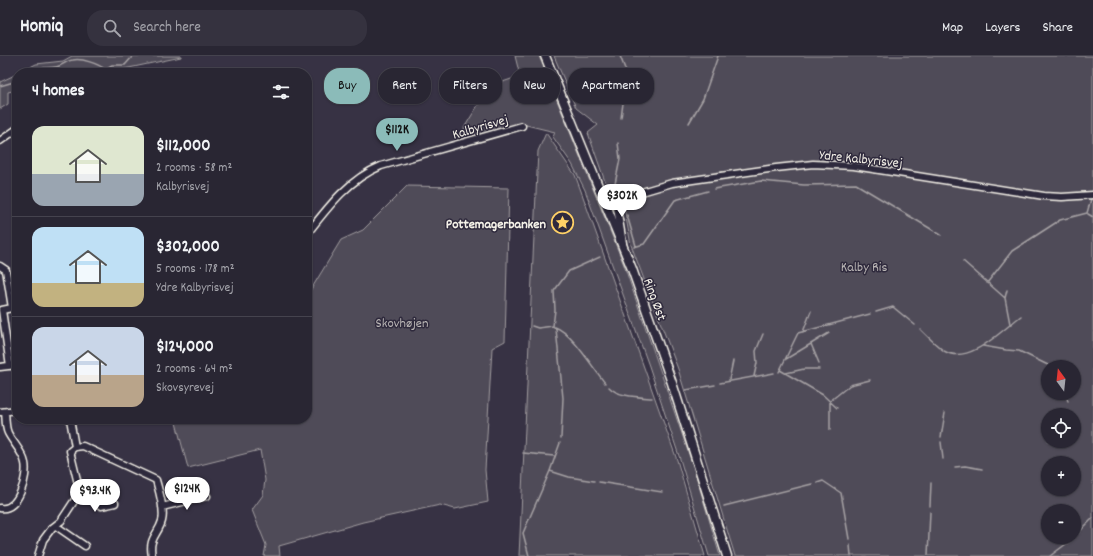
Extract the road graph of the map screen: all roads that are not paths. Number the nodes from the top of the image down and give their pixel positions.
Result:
1 (545, 56) edge
2 (522, 126) dead end
3 (12, 133) edge
4 (0, 141) edge
5 (602, 194) junction
6 (1093, 195) edge
7 (628, 196) junction
8 (312, 228) edge
9 (624, 249) junction
10 (0, 266) edge
11 (12, 298) edge
12 (12, 308) edge
13 (10, 366) joint
14 (0, 367) edge
15 (12, 411) edge
16 (2, 412) edge
17 (71, 424) edge
18 (74, 447) junction
19 (80, 492) junction
20 (207, 496) dead end
21 (115, 503) dead end
22 (0, 508) edge
23 (162, 508) junction
24 (56, 526) junction
25 (85, 546) dead end
26 (38, 556) edge
27 (152, 556) edge
28 (727, 556) edge

1 - 5 main road, Ring Øst
2 - 8 street, Kalbyrisvej
3 - 4 street
5 - 7 street, Ydre Kalbyrisvej
5 - 9 main road, Ring Øst
6 - 7 street, Ydre Kalbyrisvej
7 - 9 street
9 - 28 main road, Ring Øst
10 - 11 street
12 - 13 street
13 - 14 street
15 - 16 street
16 - 22 street
17 - 18 street
18 - 19 street
18 - 23 street
19 - 21 street
19 - 24 street
20 - 23 street
23 - 27 street
24 - 25 street
24 - 26 street

